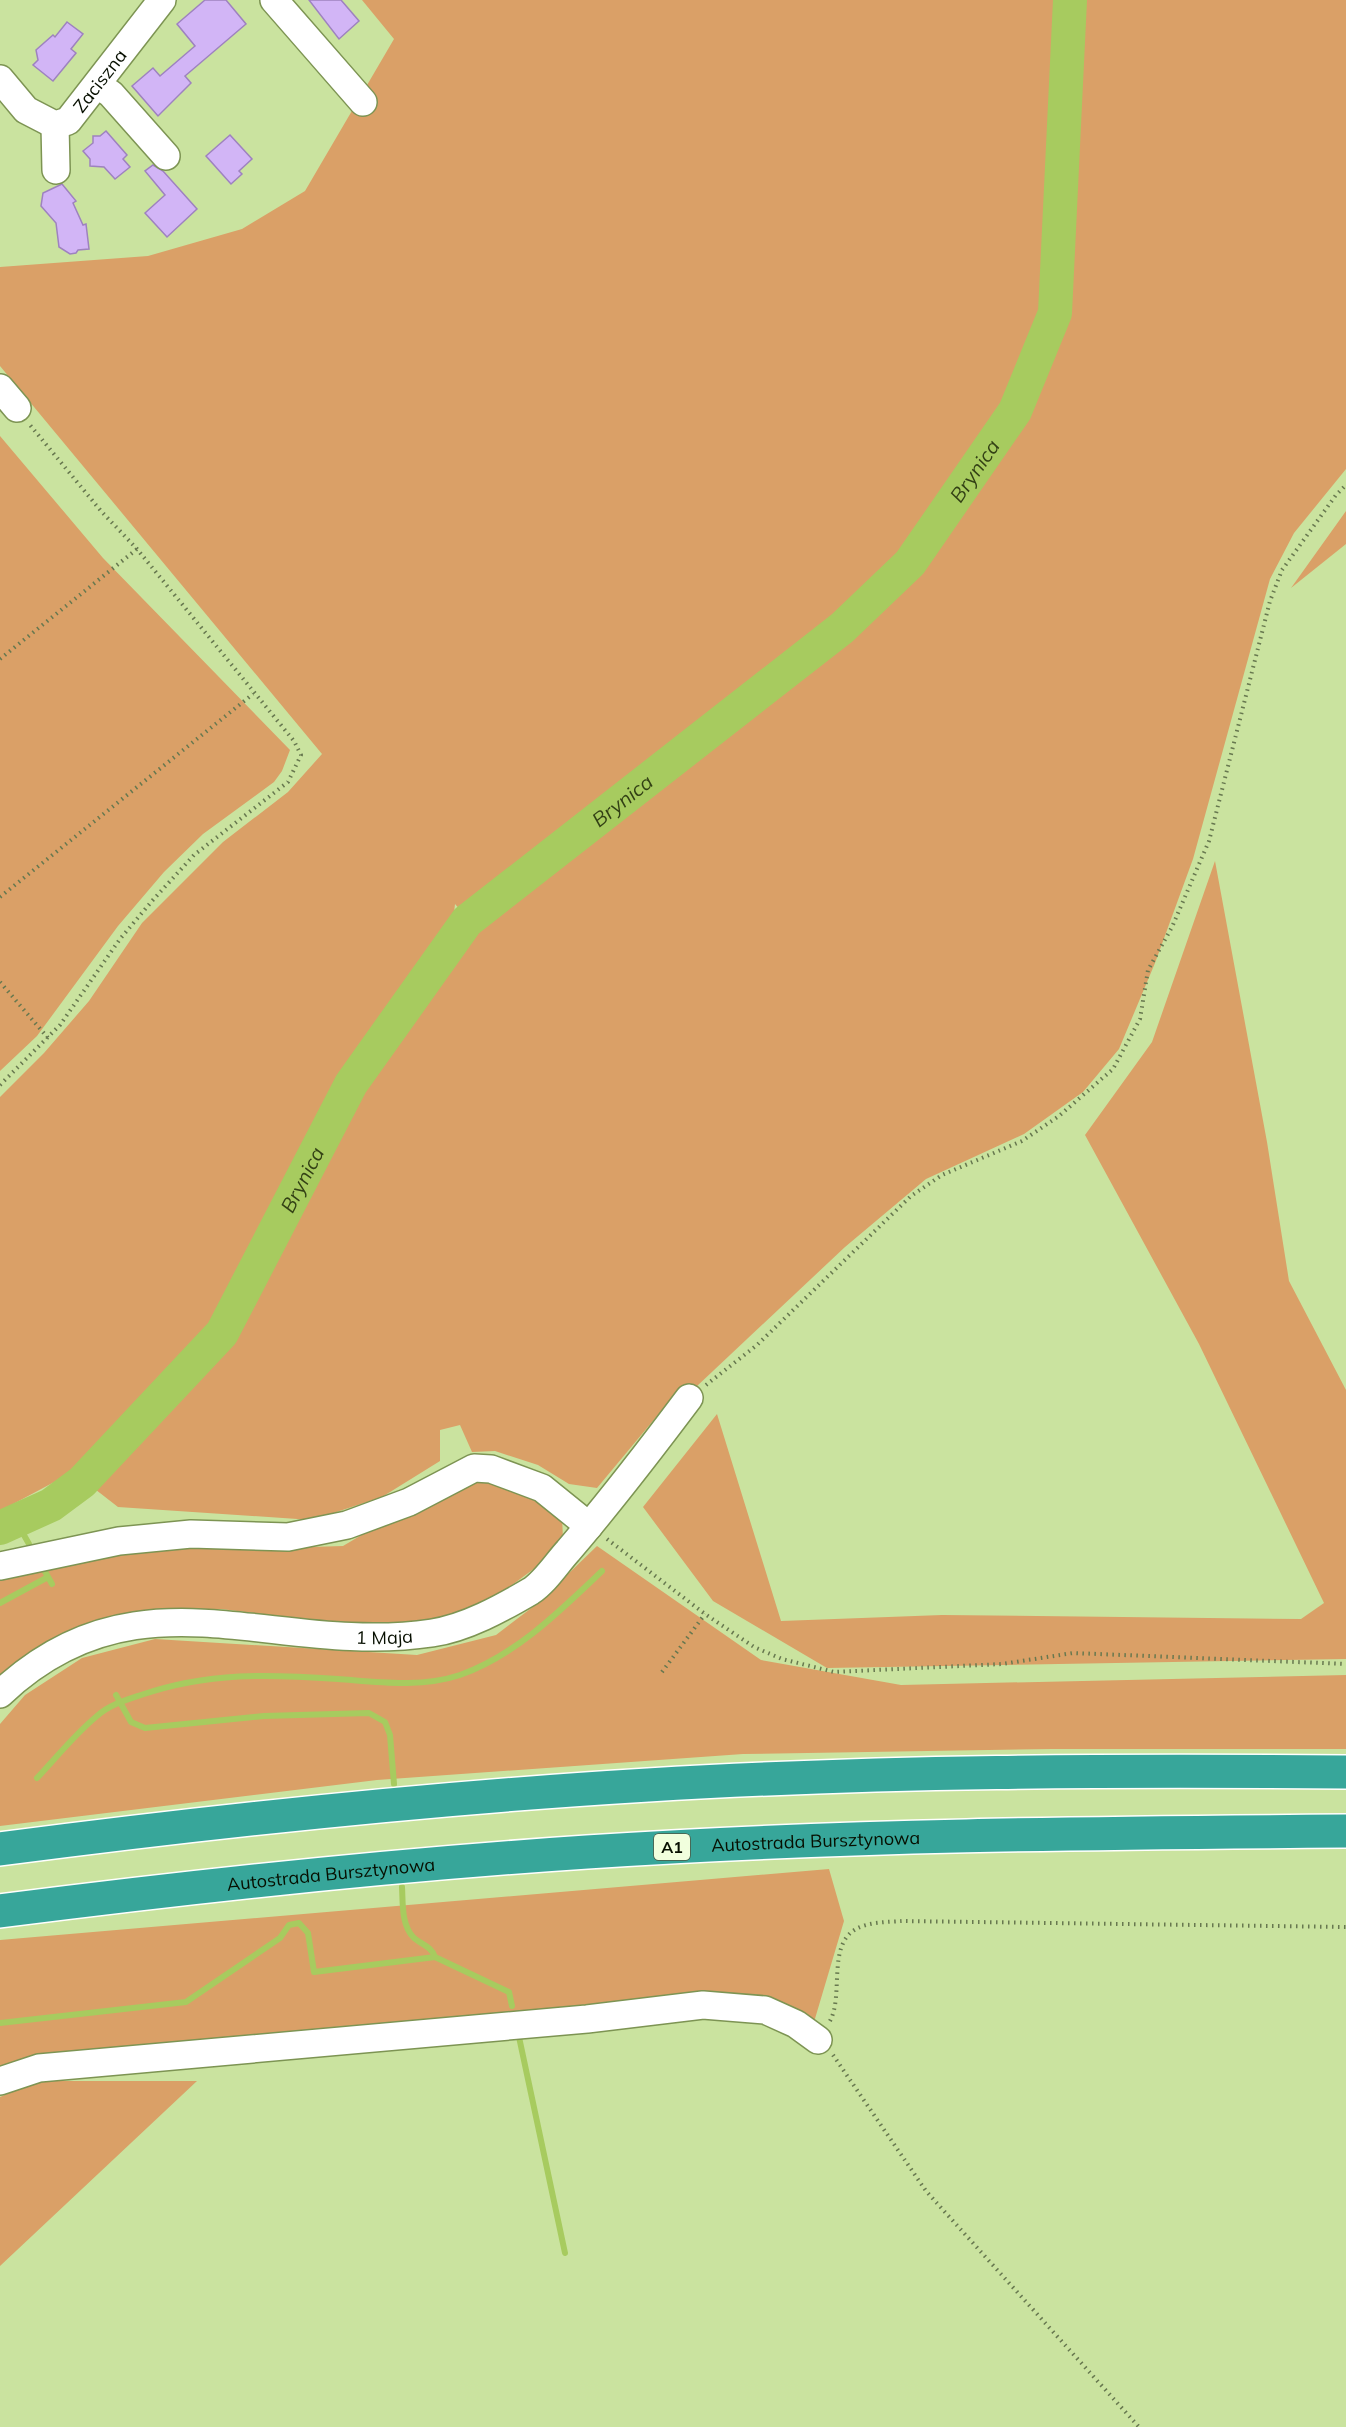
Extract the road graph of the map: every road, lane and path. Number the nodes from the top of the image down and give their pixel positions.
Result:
1 (162, 0) edge
2 (274, 0) edge
3 (0, 79) edge
4 (98, 85) junction
5 (363, 102) dead end
6 (55, 125) junction
7 (166, 156) dead end
8 (56, 170) dead end
9 (8, 398) edge
10 (1346, 485) edge
11 (137, 549) junction
12 (0, 658) edge
13 (253, 694) junction
14 (0, 897) edge
15 (0, 982) edge
16 (48, 1038) junction
17 (0, 1085) edge
18 (689, 1398) joint
19 (589, 1526) junction
20 (0, 1566) edge
21 (705, 1614) junction
22 (1346, 1664) edge
23 (662, 1672) dead end
24 (0, 1694) edge
25 (1346, 1772) edge
26 (1346, 1832) edge
27 (0, 1849) edge
28 (0, 1911) edge
29 (1346, 1927) edge
30 (818, 2040) junction
31 (0, 2081) edge
32 (1139, 2427) edge

1 - 4 street, Zaciszna
2 - 5 street
3 - 6 street, Zaciszna
4 - 6 street, Zaciszna
4 - 7 street
6 - 8 street
9 - 11 path
10 - 18 path
11 - 12 path
11 - 13 path
13 - 14 path
13 - 16 path
15 - 16 path
16 - 17 path
18 - 19 street, 1 Maja
19 - 20 street
19 - 21 path
19 - 24 street, 1 Maja
21 - 22 path
21 - 23 path
25 - 27 highway
26 - 28 highway, Autostrada Bursztynowa / A1
29 - 30 path
30 - 31 street
30 - 32 path

